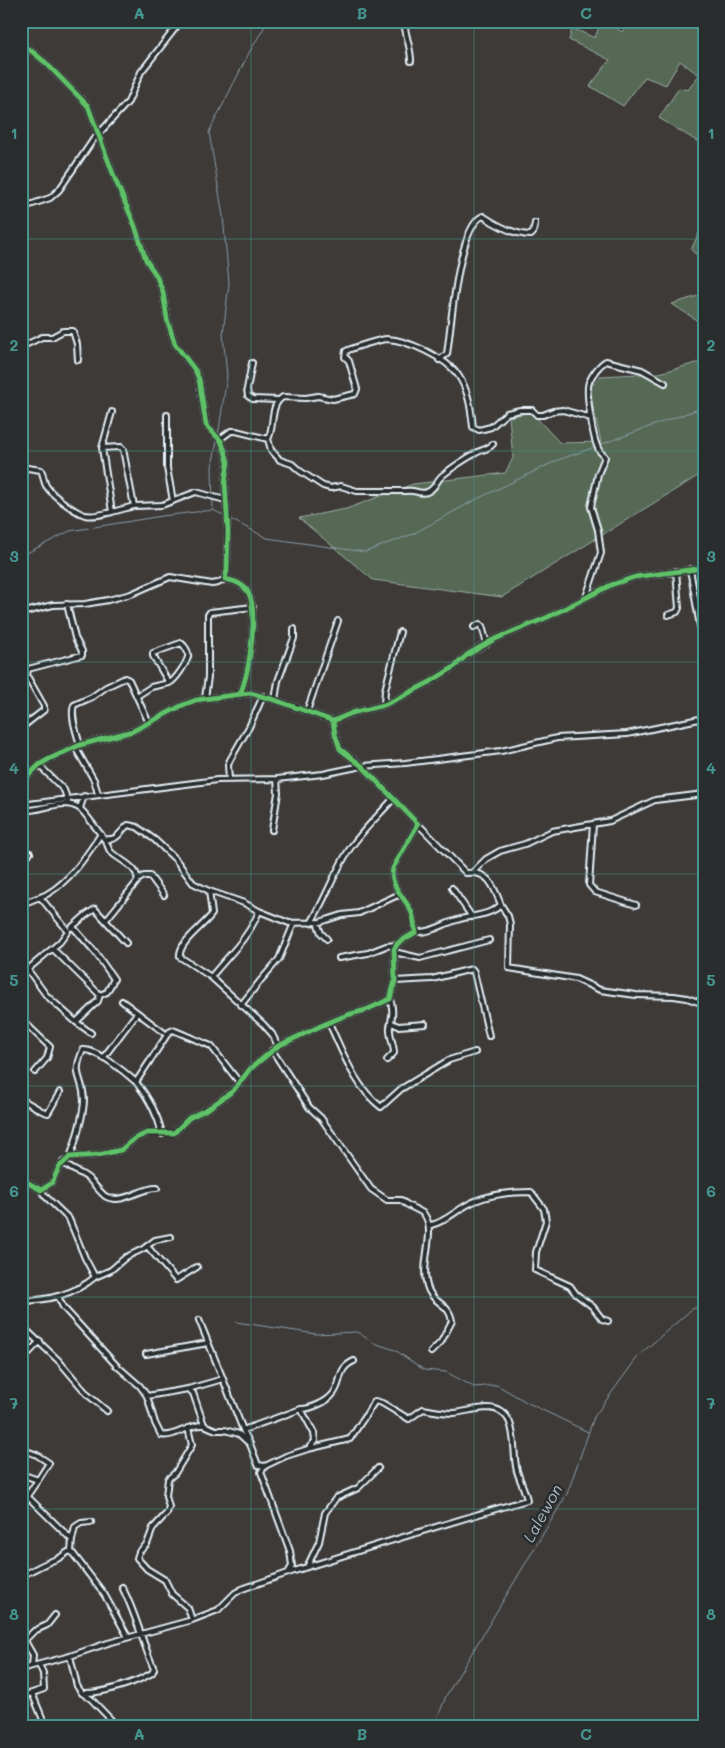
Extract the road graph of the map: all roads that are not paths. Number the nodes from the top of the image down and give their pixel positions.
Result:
1 (182, 21) edge
2 (404, 21) edge
3 (21, 48) edge
4 (411, 61) dead end
5 (99, 133) junction
6 (21, 208) edge
7 (536, 223) dead end
8 (21, 347) edge
9 (78, 360) dead end
10 (439, 360) junction
11 (252, 362) dead end
12 (665, 383) dead end
13 (278, 400) junction
14 (112, 412) dead end
15 (167, 415) dead end
16 (591, 418) junction
17 (220, 439) junction
18 (268, 439) junction
19 (493, 444) dead end
20 (102, 448) junction
21 (21, 467) edge
22 (225, 500) junction
23 (173, 501) junction
24 (134, 506) junction
25 (112, 512) junction
26 (704, 568) edge
27 (690, 569) junction
28 (676, 571) junction
29 (225, 579) junction
30 (586, 597) junction
31 (67, 604) junction
32 (253, 607) junction
33 (21, 613) edge
34 (668, 615) dead end
35 (338, 621) dead end
36 (474, 627) dead end
37 (294, 630) dead end
38 (400, 632) dead end
39 (487, 644) junction
40 (704, 649) edge
41 (27, 676) junction
42 (21, 682) edge
43 (169, 683) junction
44 (240, 694) junction
45 (137, 696) junction
46 (263, 696) junction
47 (205, 698) junction
48 (275, 700) junction
49 (384, 705) junction
50 (307, 711) junction
51 (704, 718) edge
52 (333, 721) junction
53 (149, 723) junction
54 (21, 728) edge
55 (78, 746) junction
56 (21, 758) edge
57 (39, 765) junction
58 (362, 766) junction
59 (229, 780) junction
60 (277, 780) junction
61 (23, 781) edge
62 (98, 794) junction
63 (704, 794) edge
64 (84, 796) junction
65 (68, 798) junction
66 (393, 799) junction
67 (21, 805) edge
68 (67, 805) junction
69 (80, 808) junction
70 (21, 810) edge
71 (418, 824) junction
72 (593, 824) junction
73 (272, 830) dead end
74 (101, 834) junction
75 (104, 839) junction
76 (30, 853) dead end
77 (21, 860) edge
78 (473, 872) junction
79 (139, 879) junction
80 (452, 888) dead end
81 (209, 891) junction
82 (400, 894) junction
83 (164, 895) dead end
84 (40, 897) junction
85 (21, 905) edge
86 (501, 905) junction
87 (636, 905) dead end
88 (259, 911) junction
89 (472, 917) junction
90 (106, 920) junction
91 (317, 922) junction
92 (294, 923) junction
93 (311, 923) junction
94 (73, 927) junction
95 (68, 931) junction
96 (416, 932) junction
97 (327, 939) dead end
98 (489, 940) dead end
99 (126, 943) dead end
100 (396, 945) junction
101 (52, 949) junction
102 (394, 952) junction
103 (339, 958) dead end
104 (28, 970) junction
105 (21, 975) edge
106 (211, 977) junction
107 (395, 981) junction
108 (100, 995) junction
109 (390, 999) junction
110 (122, 1001) dead end
111 (704, 1004) edge
112 (242, 1005) junction
113 (137, 1013) junction
114 (21, 1019) edge
115 (76, 1022) junction
116 (329, 1023) junction
117 (392, 1023) junction
118 (425, 1024) dead end
119 (27, 1025) junction
120 (21, 1031) edge
121 (91, 1033) dead end
122 (167, 1036) junction
123 (489, 1036) dead end
124 (278, 1046) junction
125 (272, 1050) junction
126 (475, 1052) dead end
127 (103, 1058) junction
128 (387, 1060) dead end
129 (35, 1072) dead end
130 (136, 1082) junction
131 (239, 1082) junction
132 (60, 1092) dead end
133 (21, 1098) edge
134 (162, 1134) junction
135 (70, 1157) junction
136 (63, 1162) junction
137 (21, 1179) edge
138 (158, 1188) dead end
139 (41, 1190) junction
140 (429, 1224) junction
141 (171, 1237) dead end
142 (147, 1246) junction
143 (197, 1267) dead end
144 (95, 1277) junction
145 (58, 1296) junction
146 (21, 1301) edge
147 (199, 1320) dead end
148 (608, 1321) dead end
149 (21, 1325) edge
150 (40, 1341) junction
151 (208, 1343) junction
152 (431, 1352) dead end
153 (146, 1354) dead end
154 (21, 1361) edge
155 (354, 1361) dead end
156 (223, 1379) junction
157 (188, 1389) junction
158 (147, 1396) junction
159 (301, 1409) junction
160 (107, 1411) dead end
161 (204, 1425) junction
162 (188, 1428) junction
163 (243, 1430) junction
164 (250, 1444) junction
165 (21, 1449) edge
166 (308, 1450) junction
167 (265, 1466) junction
168 (378, 1468) dead end
169 (24, 1475) dead end
170 (38, 1480) junction
171 (91, 1522) dead end
172 (72, 1540) junction
173 (71, 1551) junction
174 (307, 1567) junction
175 (288, 1573) junction
176 (21, 1576) edge
177 (122, 1587) dead end
178 (55, 1615) dead end
179 (192, 1620) junction
180 (139, 1633) junction
181 (21, 1634) edge
182 (128, 1637) junction
183 (25, 1640) junction
184 (70, 1656) junction
185 (32, 1666) junction
186 (38, 1666) junction
187 (21, 1669) edge
188 (32, 1693) junction
189 (82, 1693) junction
190 (21, 1696) edge
191 (46, 1727) edge
192 (118, 1727) edge
193 (481, 1727) edge
194 (492, 1727) edge

1 - 5 street
2 - 4 street
3 - 5 street
5 - 6 street
5 - 17 street
7 - 10 street
8 - 9 street
10 - 13 street
10 - 16 street
11 - 13 street
12 - 16 street
13 - 18 street
14 - 20 street
15 - 23 street
16 - 30 street
17 - 18 street
17 - 22 street
18 - 19 street
20 - 24 street
20 - 25 street
21 - 25 street
22 - 23 street
22 - 29 street
23 - 24 street
24 - 25 street
26 - 27 street
27 - 28 street
27 - 40 street
28 - 30 street
28 - 34 street
29 - 31 street
29 - 32 street
30 - 39 street
31 - 33 street
31 - 41 street
32 - 44 street
32 - 47 street
35 - 50 street
36 - 39 street
37 - 48 street
38 - 49 street
39 - 49 street
41 - 42 street
41 - 54 street
43 - 43 street
43 - 45 street
44 - 46 street
44 - 47 street
45 - 53 street
45 - 55 street
46 - 48 street
46 - 59 street
47 - 53 street
48 - 50 street
49 - 52 street
50 - 52 street
51 - 58 street
52 - 58 street
53 - 55 street
55 - 57 street
55 - 62 street
56 - 61 street
57 - 61 street
57 - 65 street
58 - 60 street
58 - 66 street
59 - 60 street
59 - 62 street
60 - 73 street
62 - 64 street
63 - 72 street
64 - 65 street
64 - 69 street
65 - 67 street
65 - 68 street
66 - 71 street
66 - 93 street
68 - 69 street
68 - 70 street
69 - 74 street
71 - 78 street
71 - 82 street
72 - 78 street
72 - 87 street
74 - 75 street
74 - 84 street
75 - 79 street
75 - 81 street
76 - 77 street
78 - 86 street
79 - 83 street
79 - 90 street
80 - 89 street
81 - 88 street
81 - 106 street
82 - 91 street
82 - 96 street
84 - 85 street
84 - 95 street
86 - 89 street
86 - 111 street
88 - 92 street
88 - 106 street
89 - 96 street
90 - 94 street
90 - 99 street
91 - 93 street
91 - 97 street
92 - 93 street
92 - 112 street
94 - 95 street
94 - 108 street
95 - 101 street
96 - 100 street
98 - 102 street
100 - 102 street
100 - 103 street
101 - 104 street
101 - 108 street
102 - 107 street
104 - 105 street
104 - 115 street
106 - 112 street
107 - 109 street
107 - 123 street
108 - 115 street
109 - 116 street
109 - 117 street
110 - 113 street
112 - 124 street
113 - 122 street
113 - 127 street
114 - 119 street
115 - 121 street
116 - 124 street
116 - 126 street
117 - 118 street
117 - 128 street
119 - 120 street
119 - 129 street
122 - 130 street
122 - 131 street
124 - 125 street
125 - 131 street
125 - 140 street
127 - 130 street
127 - 135 street
130 - 134 street
131 - 134 street
132 - 133 street
134 - 135 street
135 - 136 street
136 - 138 street
136 - 139 street
137 - 139 street
139 - 144 street
140 - 148 street
140 - 152 street
141 - 142 street
142 - 143 street
142 - 144 street
144 - 145 street
145 - 146 street
145 - 158 street
147 - 151 street
149 - 150 street
150 - 154 street
150 - 160 street
151 - 153 street
151 - 156 street
155 - 159 street
156 - 157 street
156 - 163 street
157 - 158 street
157 - 161 street
158 - 162 street
159 - 163 street
159 - 166 street
161 - 162 street
161 - 164 street
162 - 179 street
163 - 164 street
164 - 167 street
165 - 170 street
166 - 167 street
166 - 174 street
167 - 175 street
168 - 174 street
169 - 170 street
170 - 172 street
171 - 172 street
172 - 173 street
173 - 176 street
173 - 182 street
174 - 175 street
175 - 179 street
177 - 180 street
178 - 183 street
179 - 180 street
180 - 182 street
180 - 189 street
181 - 183 street
182 - 184 street
183 - 185 street
184 - 186 street
184 - 189 street
185 - 186 street
185 - 187 street
186 - 188 street
188 - 190 street
188 - 191 street
189 - 192 street
193 - 194 street

